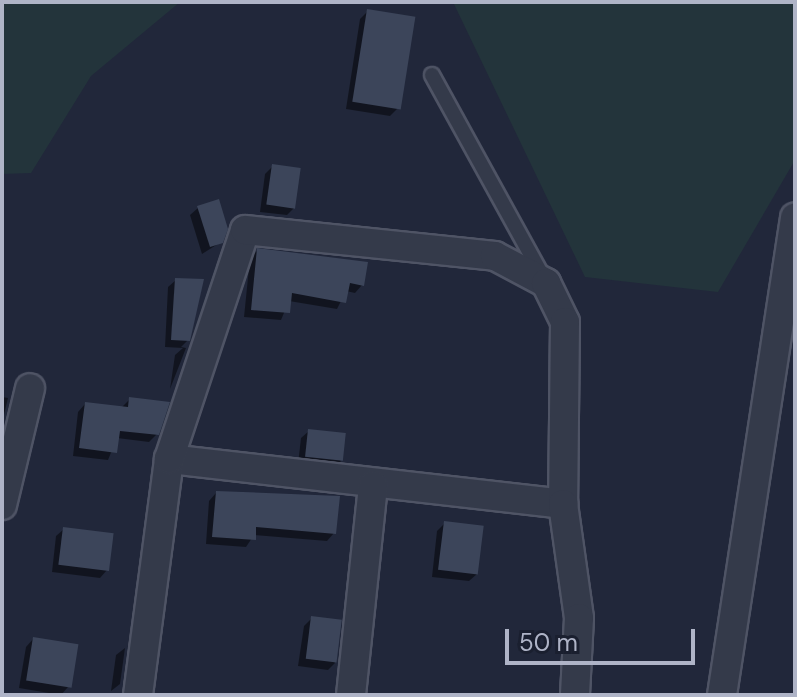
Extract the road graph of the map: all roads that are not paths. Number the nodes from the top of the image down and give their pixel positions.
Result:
1 (432, 75) dead end
2 (795, 218) edge
3 (546, 283) junction
4 (30, 388) dead end
5 (169, 459) junction
6 (373, 485) junction
7 (563, 504) junction
8 (2, 505) edge
9 (138, 695) edge
10 (351, 695) edge
11 (575, 695) edge
12 (722, 695) edge

1 - 3 lane
2 - 12 street
3 - 5 street
3 - 7 street
4 - 8 street
5 - 6 street
5 - 9 street
6 - 7 street
6 - 10 street
7 - 11 street

